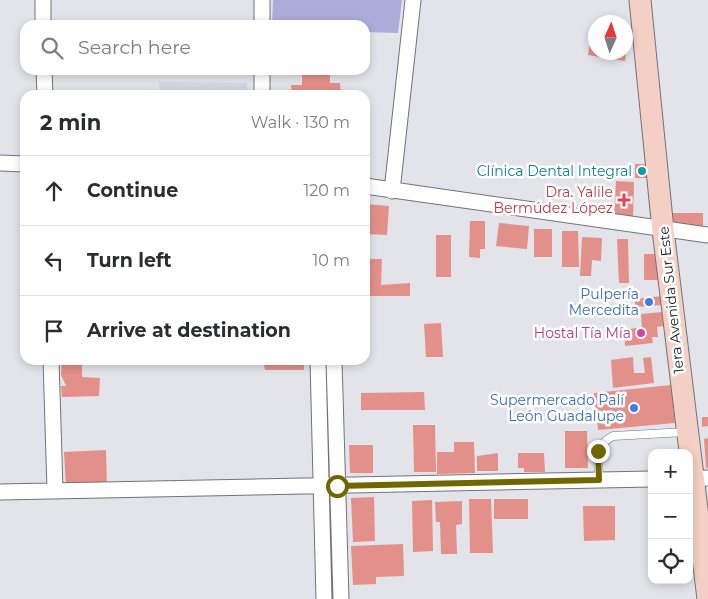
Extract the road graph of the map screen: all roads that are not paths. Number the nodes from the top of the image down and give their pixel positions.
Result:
1 (43, 0) edge
2 (262, 0) edge
3 (413, 0) edge
4 (640, 0) edge
5 (43, 20) edge
6 (262, 20) edge
7 (44, 75) edge
8 (262, 75) edge
9 (45, 90) edge
10 (262, 90) edge
11 (0, 162) edge
12 (20, 164) edge
13 (370, 187) edge
14 (392, 191) junction
15 (663, 230) junction
16 (708, 235) edge
17 (51, 365) edge
18 (318, 365) edge
19 (334, 365) edge
20 (686, 432) junction
21 (697, 478) edge
22 (599, 480) junction
23 (648, 480) edge
24 (320, 486) junction
25 (337, 486) junction
26 (55, 490) junction
27 (0, 492) edge
28 (324, 599) edge
29 (341, 599) edge
30 (708, 599) edge

1 - 5 street
2 - 6 street
3 - 14 street
4 - 15 street, 1era Avenida Sur Este
7 - 9 street
8 - 10 street
11 - 12 street
13 - 14 street
14 - 15 street
15 - 16 street
15 - 20 street, 1era Avenida Sur Este
17 - 26 street
18 - 24 street
19 - 25 street
20 - 21 street, 1era Avenida Sur Este
20 - 22 lane
21 - 30 street, 1era Avenida Sur Este
22 - 23 street
22 - 25 street
24 - 25 street
24 - 26 street
24 - 28 street
25 - 29 street
26 - 27 street

